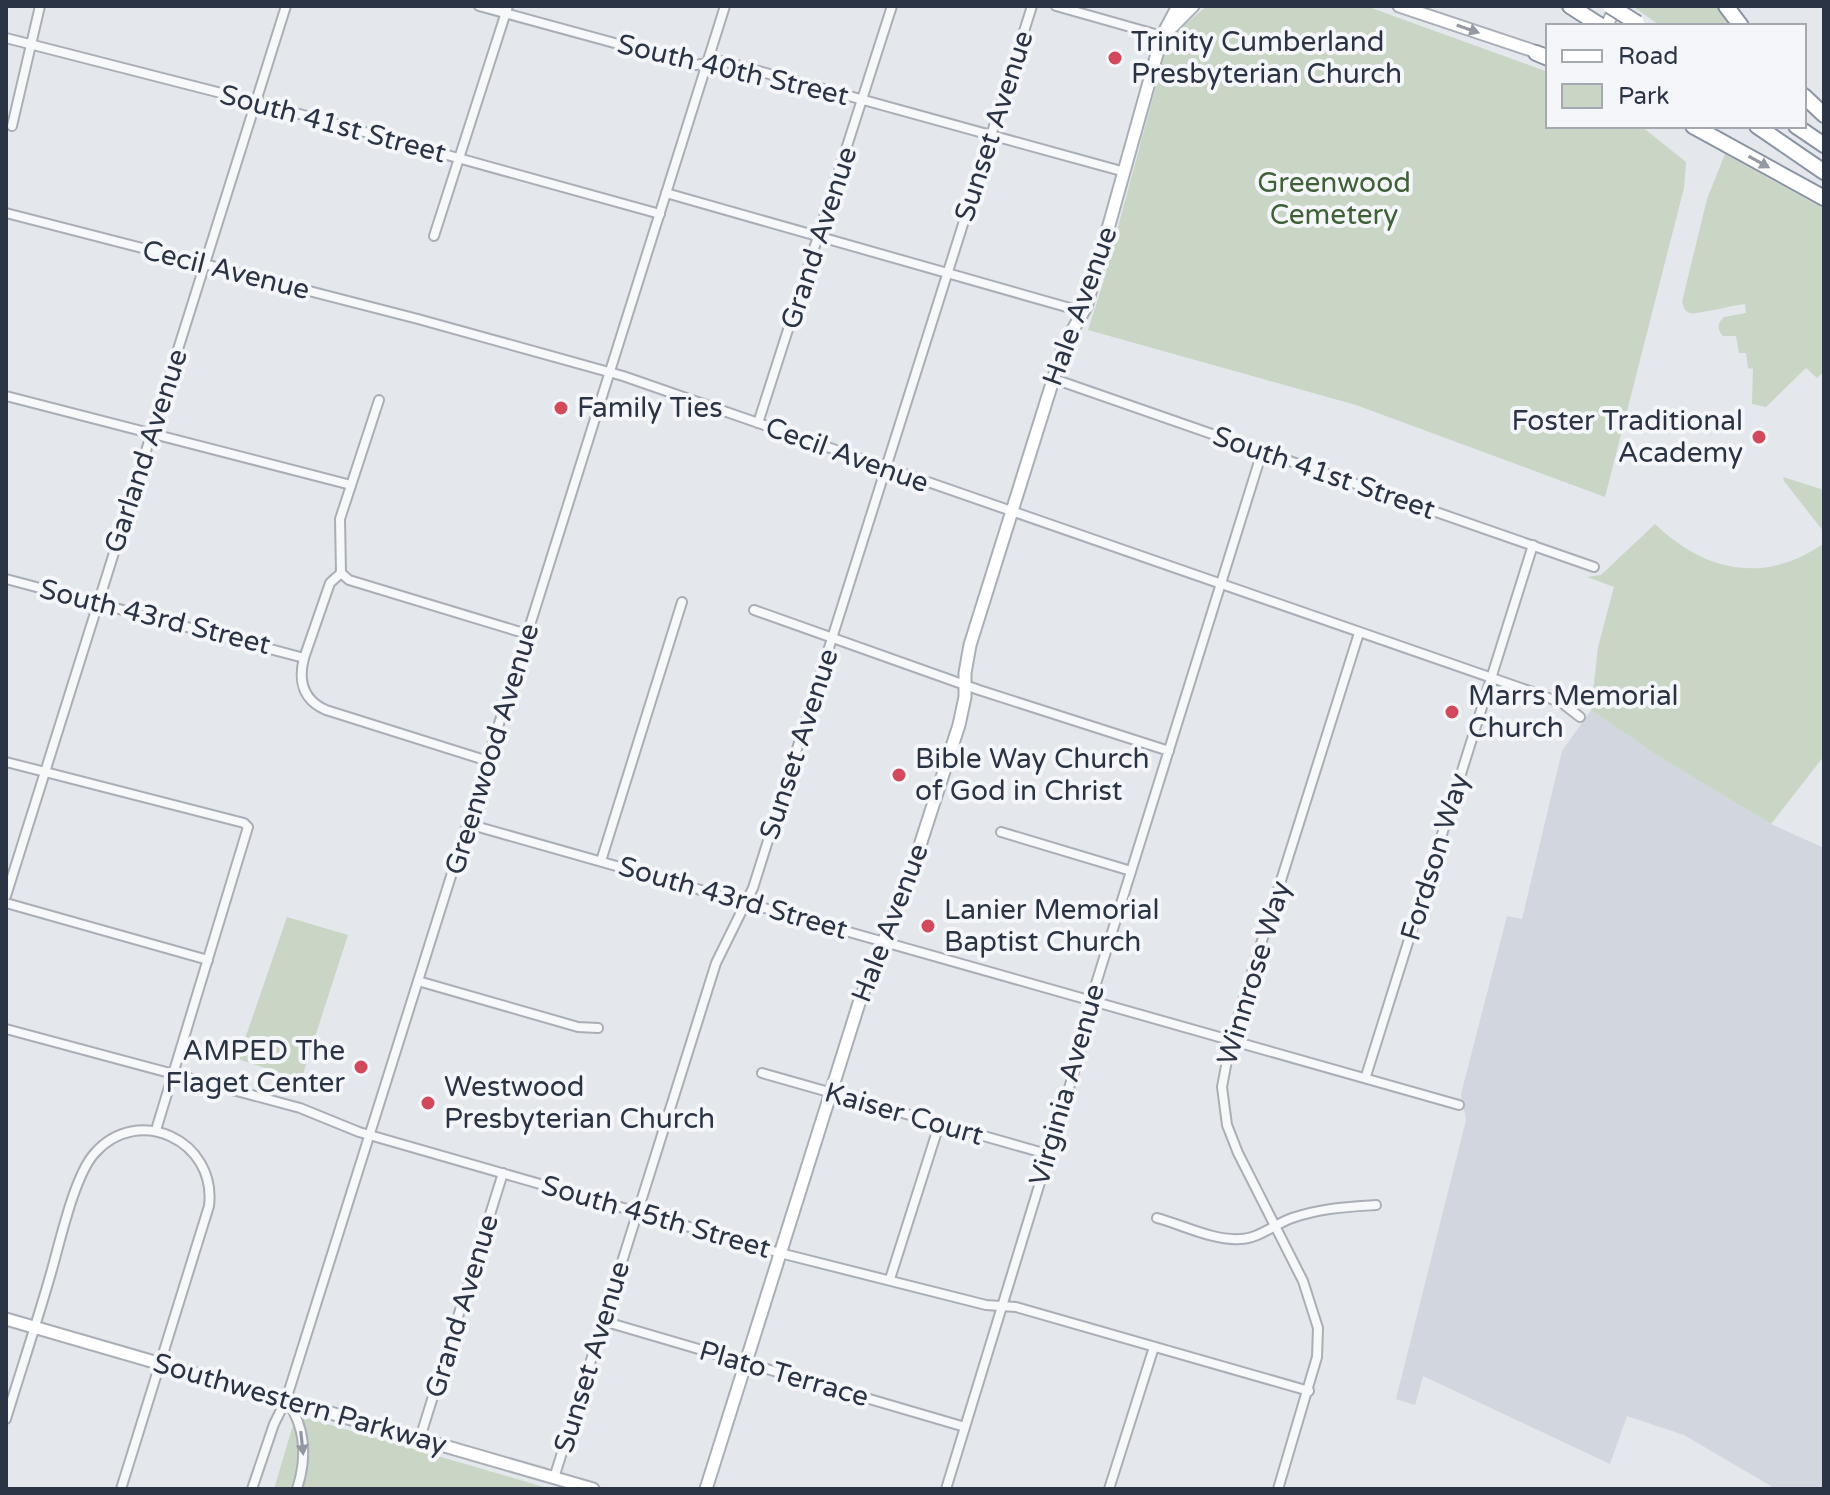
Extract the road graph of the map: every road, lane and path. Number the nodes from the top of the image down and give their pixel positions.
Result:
1 (40, 6) edge
2 (286, 6) edge
3 (479, 6) edge
4 (725, 6) edge
5 (892, 6) edge
6 (1032, 6) edge
7 (1056, 6) edge
8 (1178, 6) edge
9 (1193, 6) edge
10 (1399, 6) edge
11 (1610, 6) edge
12 (1617, 6) edge
13 (1726, 6) edge
14 (1573, 8) edge
15 (507, 10) edge
16 (1601, 24) edge
17 (1605, 24) edge
18 (1637, 24) edge
19 (1740, 24) edge
20 (1162, 36) junction
21 (6, 38) edge
22 (31, 44) junction
23 (1544, 55) edge
24 (707, 63) junction
25 (1806, 98) edge
26 (863, 100) junction
27 (256, 102) junction
28 (1824, 115) edge
29 (12, 126) dead end
30 (1697, 128) edge
31 (1760, 128) edge
32 (1799, 128) edge
33 (991, 136) junction
34 (1824, 145) edge
35 (460, 158) junction
36 (1125, 172) junction
37 (1824, 172) edge
38 (666, 193) junction
39 (1824, 198) edge
40 (6, 213) edge
41 (660, 214) junction
42 (434, 236) dead end
43 (819, 237) junction
44 (205, 266) junction
45 (947, 274) junction
46 (1084, 312) junction
47 (610, 373) junction
48 (1054, 379) junction
49 (6, 396) edge
50 (379, 400) dead end
51 (758, 423) junction
52 (151, 433) junction
53 (1262, 452) junction
54 (886, 469) junction
55 (351, 485) junction
56 (1012, 513) junction
57 (1533, 545) junction
58 (1594, 567) dead end
59 (341, 573) junction
60 (6, 579) edge
61 (1221, 585) junction
62 (682, 602) dead end
63 (99, 603) junction
64 (754, 610) dead end
65 (1359, 633) junction
66 (527, 634) junction
67 (832, 638) junction
68 (304, 658) junction
69 (1491, 679) junction
70 (965, 685) junction
71 (1580, 717) dead end
72 (1169, 751) junction
73 (488, 761) junction
74 (6, 762) edge
75 (45, 773) junction
76 (468, 824) junction
77 (1001, 832) dead end
78 (601, 861) junction
79 (1131, 871) junction
80 (6, 896) edge
81 (746, 902) junction
82 (6, 903) edge
83 (883, 940) junction
84 (208, 960) junction
85 (418, 981) junction
86 (1093, 1000) junction
87 (598, 1028) dead end
88 (6, 1029) edge
89 (1231, 1039) junction
90 (174, 1072) junction
91 (762, 1073) dead end
92 (1366, 1076) junction
93 (830, 1094) junction
94 (1459, 1105) dead end
95 (939, 1125) junction
96 (156, 1130) junction
97 (370, 1135) junction
98 (1047, 1154) junction
99 (503, 1173) junction
100 (1376, 1205) dead end
101 (638, 1211) junction
102 (1157, 1218) dead end
103 (1276, 1226) junction
104 (780, 1253) junction
105 (890, 1279) junction
106 (1003, 1306) junction
107 (6, 1319) edge
108 (603, 1321) junction
109 (34, 1327) junction
110 (1154, 1347) junction
111 (161, 1363) junction
112 (745, 1363) junction
113 (1309, 1391) junction
114 (286, 1400) junction
115 (6, 1419) edge
116 (965, 1427) junction
117 (420, 1438) junction
118 (554, 1478) junction
119 (121, 1489) edge
120 (252, 1489) edge
121 (297, 1489) edge
122 (593, 1489) edge
123 (706, 1489) edge
124 (946, 1489) edge
125 (1109, 1489) edge
126 (1278, 1489) edge

1 - 22 street
2 - 27 street, Garland Avenue
3 - 15 street, South 40th Street
4 - 24 street, Greenwood Avenue
5 - 26 street, Grand Avenue
6 - 33 street, Sunset Avenue
7 - 20 street
8 - 20 street
9 - 20 street
10 -> 23 street
11 - 18 highway, bridge
12 - 17 street
13 - 19 highway
14 - 16 highway
15 - 24 street, South 40th Street
15 - 35 street
20 - 36 street, Hale Avenue
21 - 22 street, South 41st Street
22 - 27 street, South 41st Street
22 - 29 street
24 - 26 street, South 40th Street
24 - 38 street, Greenwood Avenue
25 - 28 highway
26 - 33 street, South 40th Street
26 - 43 street, Grand Avenue
27 - 35 street, South 41st Street
27 - 44 street, Garland Avenue
30 -> 39 highway
31 - 37 highway
32 - 34 highway
33 - 36 street, South 40th Street
33 - 45 street, Sunset Avenue
35 - 41 street, South 41st Street
35 - 42 street
36 - 46 street, Hale Avenue
38 - 41 street, Greenwood Avenue
38 - 43 street
40 - 44 street, Cecil Avenue
41 - 47 street, Greenwood Avenue
43 - 45 street
43 - 51 street, Grand Avenue
44 - 47 street, Cecil Avenue
44 - 52 street, Garland Avenue
45 - 46 street
45 - 54 street, Sunset Avenue
46 - 48 street, Hale Avenue
47 - 51 street, Cecil Avenue
47 - 66 street, Greenwood Avenue
48 - 53 street, South 41st Street
48 - 56 street, Hale Avenue
49 - 52 street
50 - 55 street
51 - 54 street, Cecil Avenue
52 - 55 street
52 - 63 street, Garland Avenue
53 - 57 street, South 41st Street
53 - 61 street, Virginia Avenue
54 - 56 street, Cecil Avenue
54 - 67 street, Sunset Avenue
55 - 59 street
56 - 61 street, Cecil Avenue
56 - 70 street, Hale Avenue
57 - 58 street, South 41st Street
57 - 69 street, Fordson Way
59 - 66 street
59 - 68 street
60 - 63 street, South 43rd Street
61 - 65 street, Cecil Avenue
61 - 72 street, Virginia Avenue
62 - 78 street
63 - 68 street, South 43rd Street
63 - 75 street, Garland Avenue
64 - 67 street
65 - 69 street, Cecil Avenue
65 - 89 street, Winnrose Way
66 - 73 street, Greenwood Avenue
67 - 70 street
67 - 81 street, Sunset Avenue
68 - 73 street
69 - 71 street, Cecil Avenue
69 - 92 street, Fordson Way
70 - 72 street
70 - 83 street, Hale Avenue
72 - 79 street, Virginia Avenue
73 - 76 street, Greenwood Avenue
74 - 75 street
75 - 80 street, Garland Avenue
75 - 84 street
76 - 78 street, South 43rd Street
76 - 85 street, Greenwood Avenue
77 - 79 street
78 - 81 street, South 43rd Street
79 - 86 street, Virginia Avenue
81 - 83 street, South 43rd Street
81 - 101 street, Sunset Avenue
82 - 84 street
83 - 86 street, South 43rd Street
83 - 93 street, Hale Avenue
84 - 90 street
85 - 87 street
85 - 97 street, Greenwood Avenue
86 - 89 street, South 43rd Street
86 - 98 street, Virginia Avenue
88 - 90 street, South 45th Street
89 - 92 street, South 43rd Street
89 - 103 street, Winnrose Way
90 - 96 street
90 - 97 street, South 45th Street
91 - 93 street, Kaiser Court
92 - 94 street, South 43rd Street
93 - 95 street, Kaiser Court
93 - 104 street, Hale Avenue
95 - 98 street, Kaiser Court
95 - 105 street
96 - 109 street
96 - 111 street
97 - 99 street, South 45th Street
97 - 114 street, Greenwood Avenue
98 - 106 street, Virginia Avenue
99 - 101 street, South 45th Street
99 - 117 street, Grand Avenue
100 - 103 street
101 - 104 street, South 45th Street
101 - 108 street, Sunset Avenue
102 - 103 street
103 - 113 street, Winnrose Way
104 - 105 street, South 45th Street
104 - 112 street, Hale Avenue
105 - 106 street, South 45th Street
106 - 110 street, South 45th Street
106 - 116 street, Virginia Avenue
107 - 109 street, Southwestern Parkway
108 - 112 street, Plato Terrace
108 - 118 street, Sunset Avenue
109 - 111 street, Southwestern Parkway
109 - 115 street
110 - 113 street, South 45th Street
110 - 125 street
111 - 114 street, Southwestern Parkway
111 - 119 street
112 - 116 street, Plato Terrace
112 - 123 street, Hale Avenue
113 - 126 street, Winnrose Way
114 - 117 street, Southwestern Parkway
114 - 120 street, Greenwood Avenue
114 -> 121 street
116 - 124 street, Virginia Avenue
117 - 118 street, Southwestern Parkway
118 - 122 street, Southwestern Parkway

